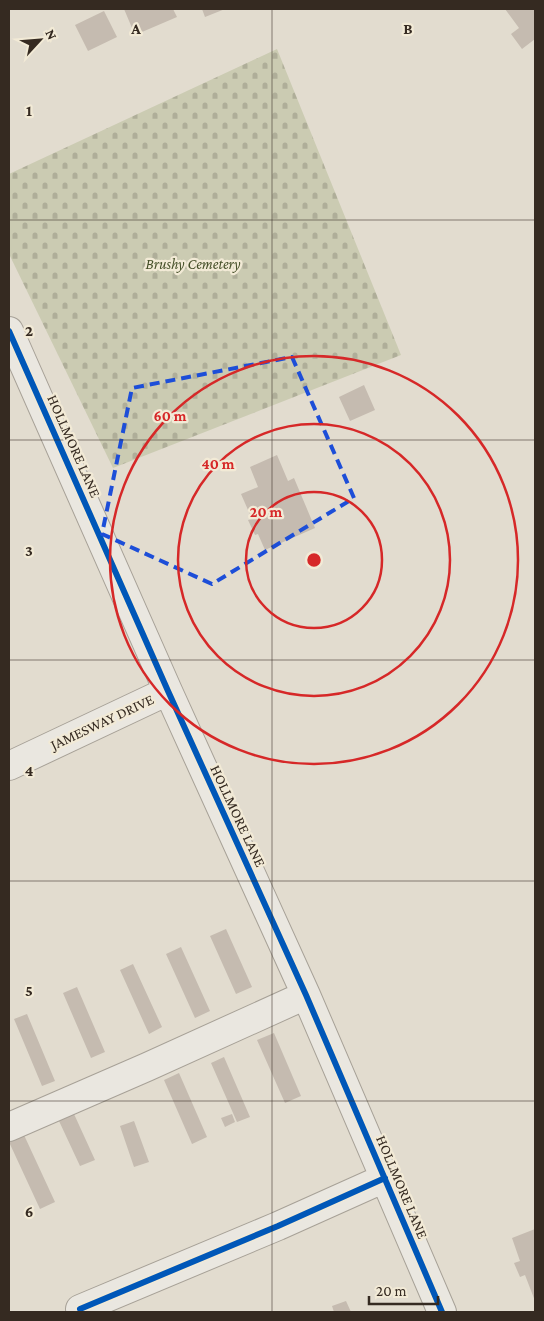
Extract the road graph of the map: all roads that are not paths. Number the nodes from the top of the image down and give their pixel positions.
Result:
1 (9, 331) edge
2 (168, 691) junction
3 (9, 766) edge
4 (306, 995) junction
5 (9, 1127) edge
6 (385, 1178) junction
7 (80, 1310) dead end
8 (442, 1312) edge

1 - 2 street, HOLLMORE LANE
2 - 3 street, JAMESWAY DRIVE
2 - 4 street, HOLLMORE LANE
4 - 5 street
4 - 6 street, HOLLMORE LANE
6 - 7 street
6 - 8 street, HOLLMORE LANE

